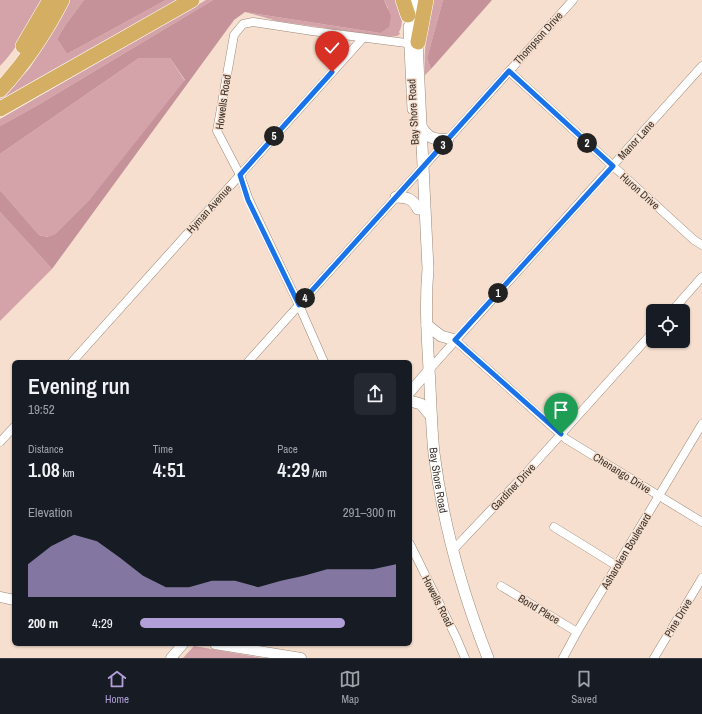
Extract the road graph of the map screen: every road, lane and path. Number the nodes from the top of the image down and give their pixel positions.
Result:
1 (50, 0) edge
2 (62, 0) edge
3 (192, 0) edge
4 (403, 0) edge
5 (408, 0) edge
6 (415, 0) edge
7 (426, 0) edge
8 (573, 0) edge
9 (408, 15) junction
10 (363, 38) junction
11 (415, 44) junction
12 (702, 66) edge
13 (509, 71) junction
14 (0, 76) edge
15 (0, 90) edge
16 (0, 109) edge
17 (422, 128) junction
18 (448, 139) junction
19 (613, 166) junction
20 (420, 171) junction
21 (240, 175) junction
22 (396, 197) junction
23 (418, 209) junction
24 (702, 245) edge
25 (702, 277) edge
26 (426, 295) junction
27 (678, 304) edge
28 (299, 305) junction
29 (427, 325) junction
30 (455, 340) junction
31 (646, 340) edge
32 (74, 360) edge
33 (250, 360) edge
34 (323, 360) edge
35 (429, 370) junction
36 (412, 390) edge
37 (412, 402) edge
38 (432, 416) junction
39 (702, 424) edge
40 (12, 429) edge
41 (561, 434) junction
42 (0, 442) edge
43 (659, 496) junction
44 (702, 522) edge
45 (554, 528) dead end
46 (412, 548) edge
47 (452, 551) junction
48 (617, 566) junction
49 (702, 578) edge
50 (501, 586) dead end
51 (0, 597) edge
52 (12, 600) edge
53 (577, 632) junction
54 (181, 646) edge
55 (227, 646) edge
56 (171, 658) edge
57 (301, 658) edge
58 (465, 658) edge
59 (488, 658) edge
60 (563, 658) edge
61 (654, 658) edge

1 - 14 highway
2 - 15 highway
3 - 16 highway
4 - 9 highway
5 - 9 main road, Bay Shore Road
6 - 11 main road, Bay Shore Road
7 - 11 highway
8 - 13 street, Thompson Drive
9 - 11 main road, Bay Shore Road
10 - 11 street
10 - 21 street, Hyman Avenue
10 - 21 street, Howells Road
11 - 17 main road, Bay Shore Road
11 - 20 main road, Bay Shore Road
12 - 19 street, Manor Lane
13 - 18 street, Thompson Drive
13 - 19 street, Huron Drive
17 - 18 main road
17 - 20 main road, Bay Shore Road
18 - 20 street, Thompson Drive
19 - 24 street, Huron Drive
19 - 30 street, Manor Lane
20 - 22 street, Thompson Drive
20 - 23 main road, Bay Shore Road
20 - 26 main road, Bay Shore Road
21 - 28 street, Howells Road
21 - 32 street, Hyman Avenue
22 - 23 main road
22 - 28 street, Thompson Drive
23 - 26 main road, Bay Shore Road
25 - 27 street
26 - 29 main road, Bay Shore Road
28 - 33 street, Thompson Drive
28 - 34 street, Howells Road
29 - 30 main road
29 - 35 main road, Bay Shore Road
30 - 35 street, Manor Lane
30 - 41 street, Chenango Drive
31 - 41 street, Gardiner Drive
35 - 36 street, Manor Lane
35 - 38 main road, Bay Shore Road
37 - 38 main road
38 - 47 main road, Bay Shore Road
39 - 43 street, Asharoken Boulevard
40 - 42 street
41 - 43 street, Chenango Drive
41 - 47 street, Gardiner Drive
43 - 44 street, Chenango Drive
43 - 48 street, Asharoken Boulevard
45 - 48 street
46 - 58 street, Howells Road
47 - 59 main road, Bay Shore Road
48 - 53 street, Asharoken Boulevard
49 - 61 street, Pine Drive
50 - 53 street, Bond Place
51 - 52 street
53 - 60 street, Asharoken Boulevard
54 - 56 street
55 - 57 street

